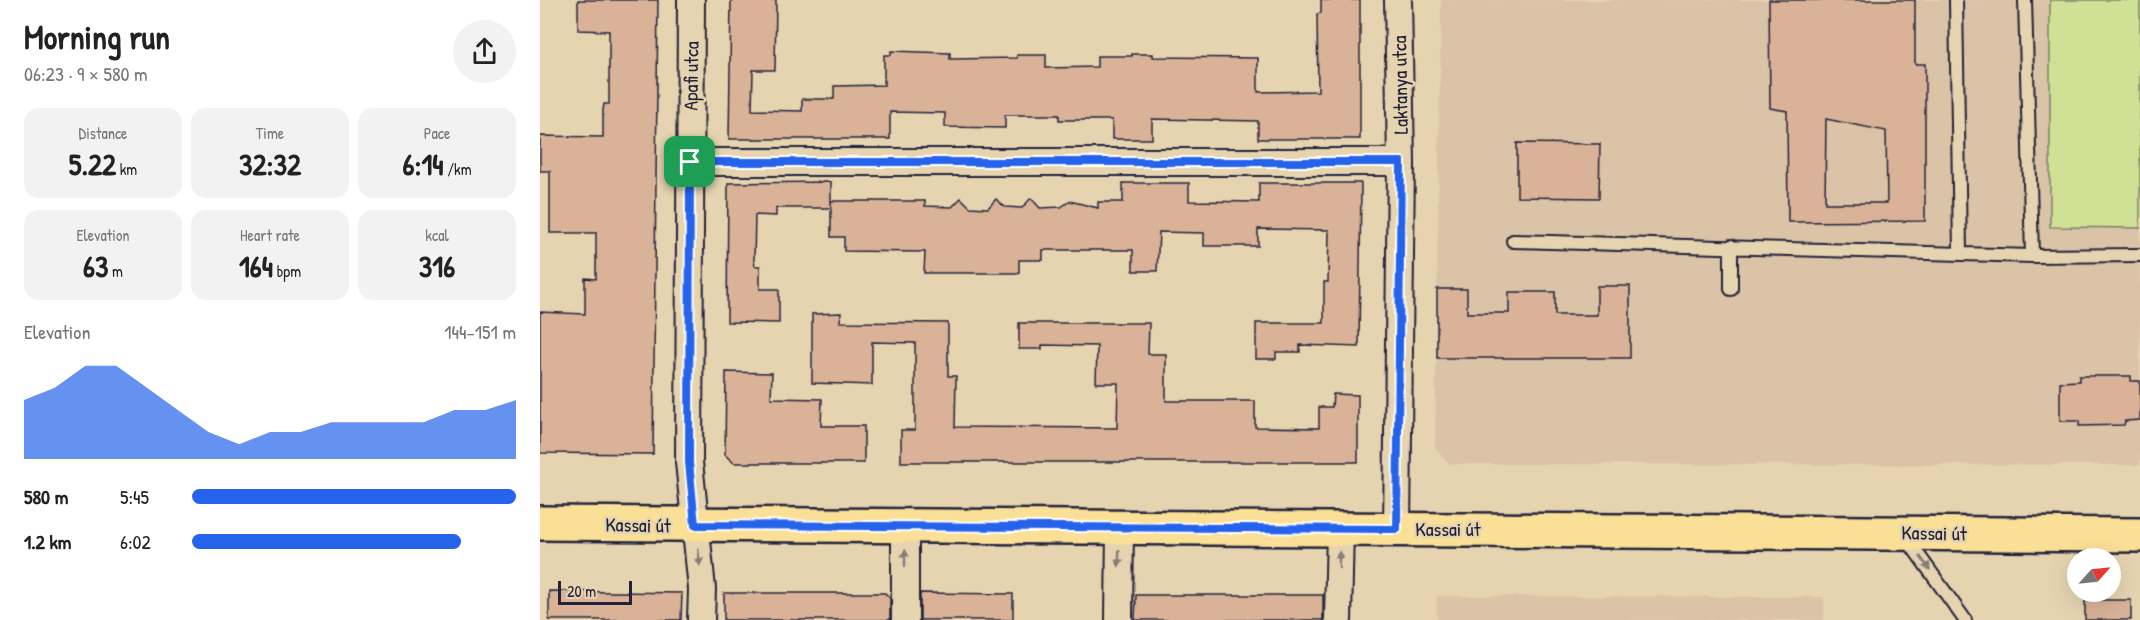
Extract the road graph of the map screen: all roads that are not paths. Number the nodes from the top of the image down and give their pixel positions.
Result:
1 (692, 0) edge
2 (1398, 0) edge
3 (1956, 0) edge
4 (2025, 0) edge
5 (690, 162) junction
6 (1401, 162) junction
7 (1514, 241) dead end
8 (1731, 246) junction
9 (1960, 252) junction
10 (2140, 255) edge
11 (2032, 256) junction
12 (1731, 290) dead end
13 (540, 523) edge
14 (695, 525) junction
15 (905, 526) junction
16 (1120, 526) junction
17 (1340, 529) junction
18 (1397, 529) junction
19 (1903, 533) junction
20 (2140, 535) edge
21 (701, 620) edge
22 (905, 620) edge
23 (1119, 620) edge
24 (1338, 620) edge
25 (1965, 620) edge

1 - 5 street, Apafi utca
2 - 6 street, Laktanya utca
3 - 9 lane
4 - 11 lane
5 - 6 street
5 - 14 street, Apafi utca
6 - 18 street, Laktanya utca
7 - 8 lane
8 - 9 lane
8 - 12 lane
9 - 11 lane
10 - 11 lane
13 - 14 main road, Kassai út
14 - 15 main road, Kassai út
14 -> 21 street, Apafi utca
15 - 16 main road, Kassai út
22 -> 15 street
16 - 17 main road, Kassai út
16 -> 23 street
17 - 18 main road, Kassai út
24 -> 17 street
18 - 19 main road, Kassai út
19 - 20 main road, Kassai út
19 -> 25 lane

